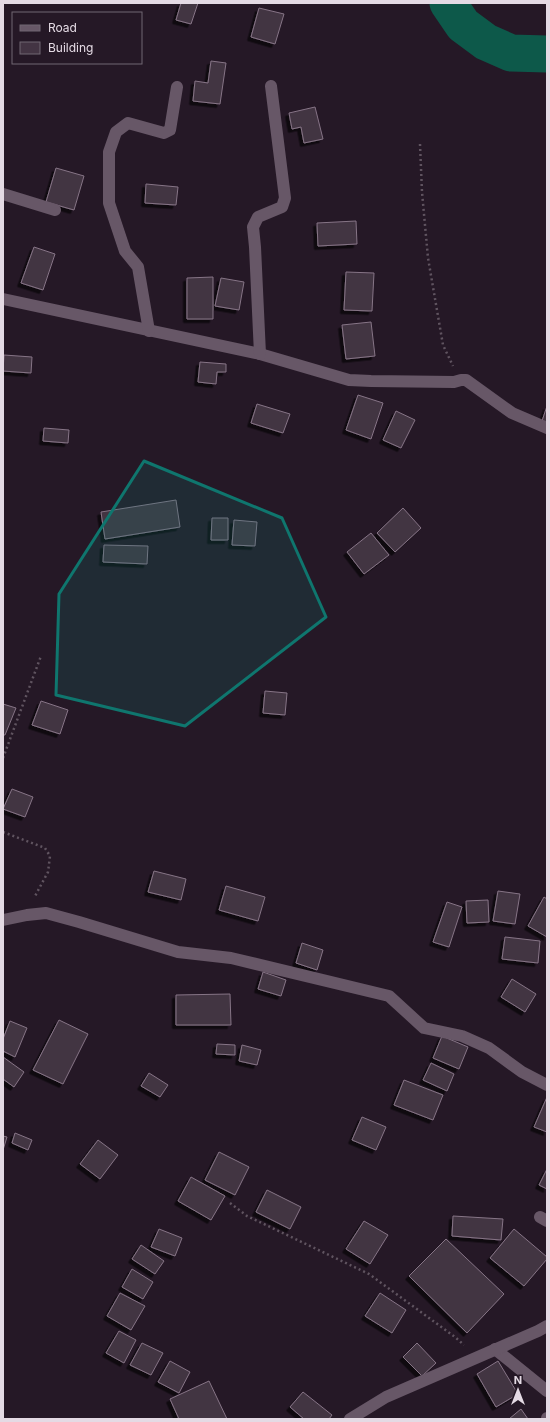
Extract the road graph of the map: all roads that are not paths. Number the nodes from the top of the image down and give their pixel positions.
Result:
1 (271, 86) dead end
2 (177, 87) dead end
3 (3, 194) edge
4 (55, 210) dead end
5 (3, 299) edge
6 (149, 331) junction
7 (260, 354) junction
8 (547, 428) edge
9 (3, 920) edge
10 (547, 1085) edge
11 (547, 1325) edge
12 (495, 1350) junction
13 (547, 1391) edge
14 (350, 1419) edge

1 - 7 street
2 - 6 street
3 - 4 street
5 - 6 street
6 - 7 street
7 - 8 street
9 - 10 street
11 - 12 street
12 - 13 street
12 - 14 street

